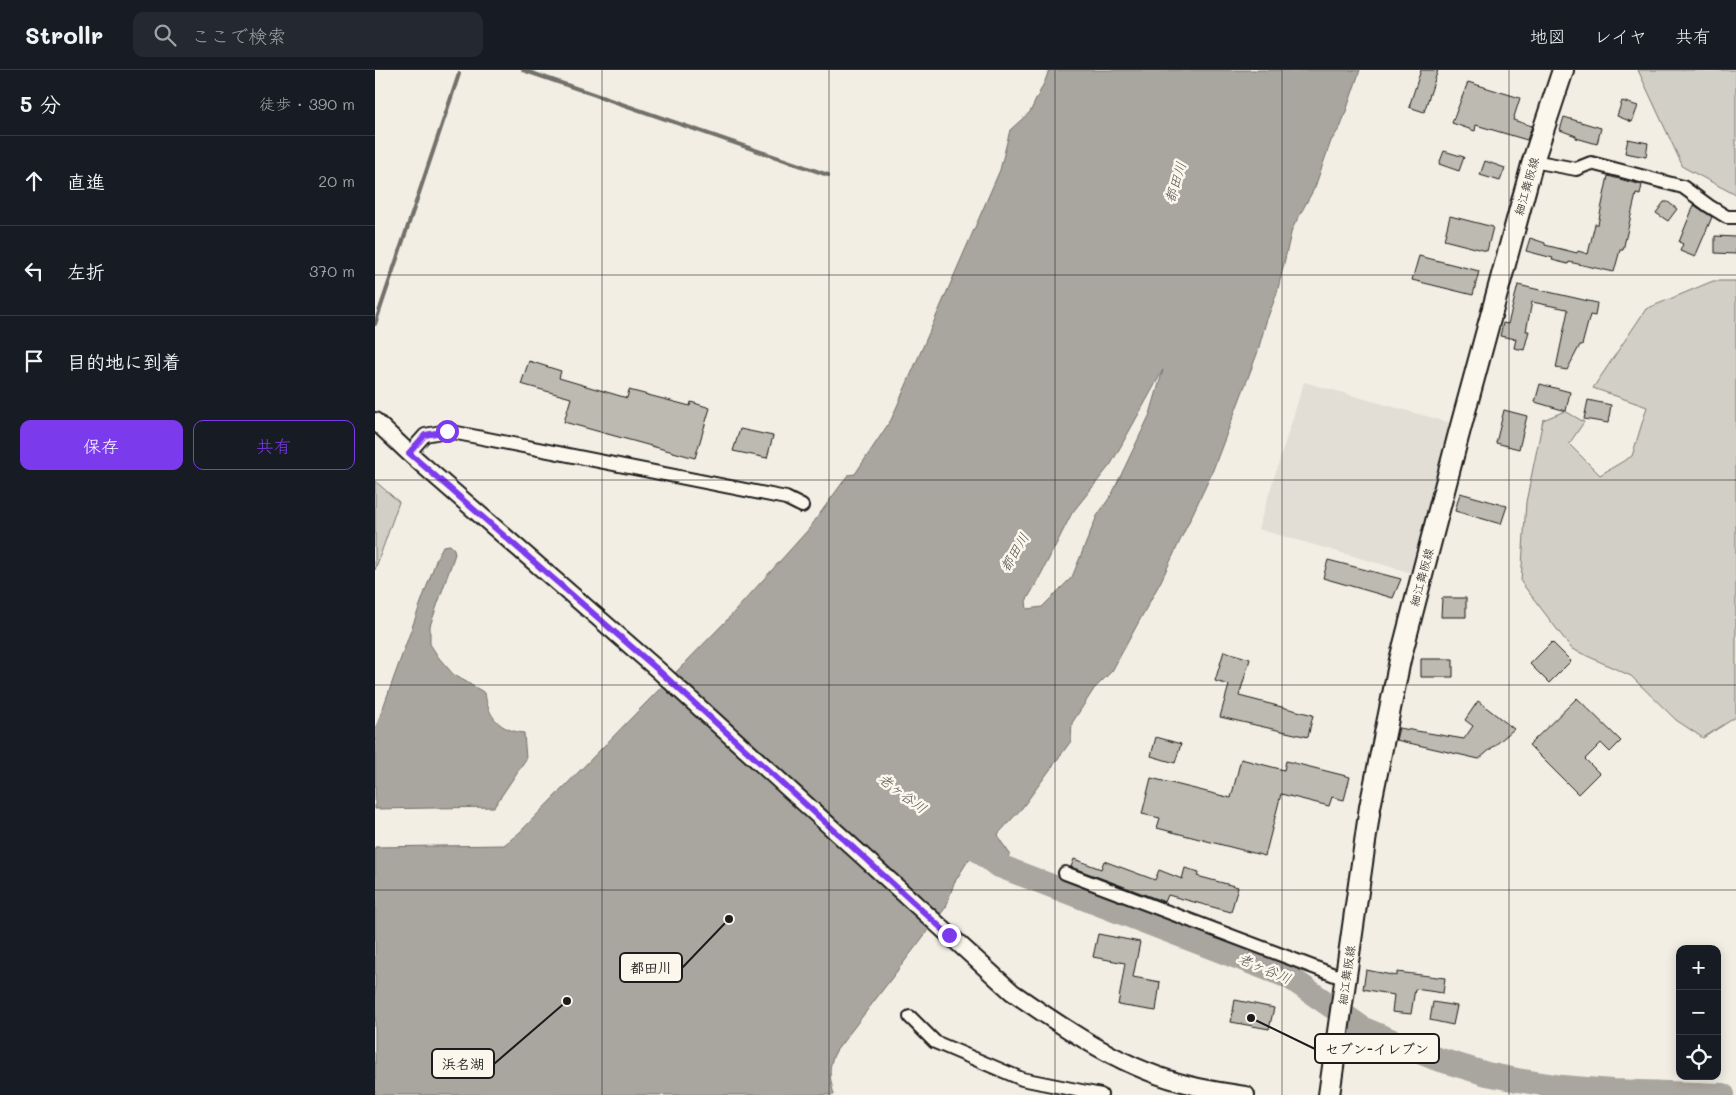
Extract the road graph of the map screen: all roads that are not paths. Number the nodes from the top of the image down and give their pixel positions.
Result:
1 (1563, 70) edge
2 (1533, 160) junction
3 (1736, 217) edge
4 (375, 421) edge
5 (409, 453) junction
6 (803, 506) dead end
7 (1065, 873) dead end
8 (1344, 987) junction
9 (910, 1017) dead end
10 (1189, 1090) edge
11 (1101, 1095) edge
12 (1246, 1095) edge
13 (1329, 1095) edge

1 - 2 main road, 細江舞阪線
2 - 3 street
2 - 8 main road, 細江舞阪線
4 - 5 street
5 - 6 street
5 - 10 street
7 - 8 street
8 - 13 main road, 細江舞阪線
9 - 11 street
10 - 12 street

